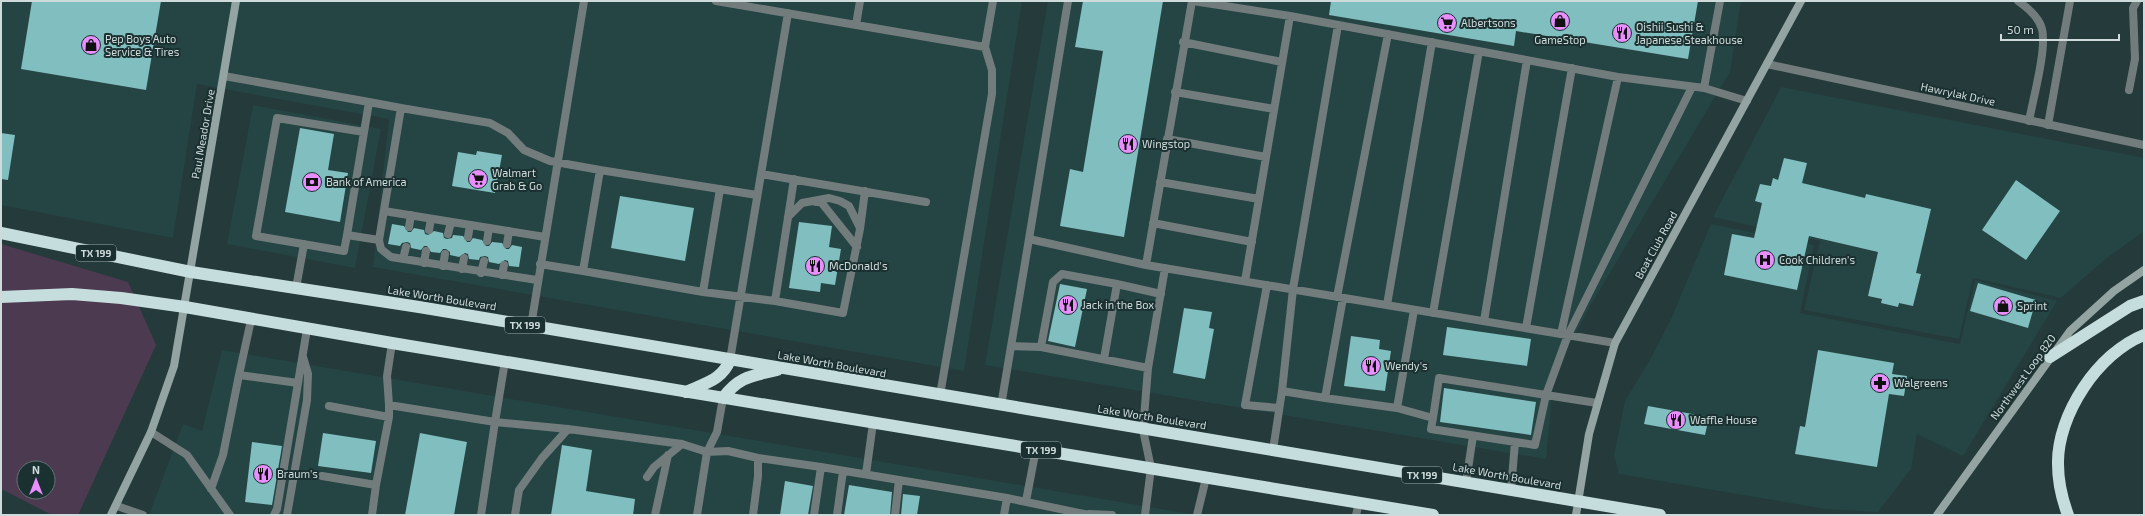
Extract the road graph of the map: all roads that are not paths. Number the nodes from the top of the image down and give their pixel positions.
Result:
1 (236, 1) edge
2 (584, 1) edge
3 (716, 1) edge
4 (860, 1) edge
5 (993, 1) edge
6 (1068, 1) edge
7 (1192, 1) edge
8 (1720, 1) edge
9 (1801, 1) edge
10 (2018, 1) edge
11 (2070, 1) edge
12 (2136, 1) edge
13 (788, 13) junction
14 (1290, 16) junction
15 (856, 25) junction
16 (1338, 25) junction
17 (1388, 34) junction
18 (1183, 42) junction
19 (1432, 42) junction
20 (985, 48) junction
21 (1479, 51) junction
22 (1526, 60) junction
23 (1282, 62) junction
24 (1767, 64) junction
25 (1572, 68) junction
26 (224, 76) junction
27 (1618, 77) junction
28 (1692, 87) junction
29 (1704, 88) junction
30 (2129, 90) dead end
31 (1175, 92) junction
32 (1747, 101) junction
33 (369, 102) junction
34 (401, 108) junction
35 (1274, 108) junction
36 (2029, 121) junction
37 (2048, 125) junction
38 (364, 132) junction
39 (1167, 139) junction
40 (2144, 145) edge
41 (1266, 156) junction
42 (557, 163) junction
43 (600, 170) junction
44 (761, 174) junction
45 (794, 179) junction
46 (1160, 182) junction
47 (720, 189) junction
48 (865, 191) junction
49 (757, 195) junction
50 (1259, 199) junction
51 (926, 202) dead end
52 (802, 203) junction
53 (384, 211) junction
54 (411, 215) junction
55 (788, 217) junction
56 (431, 219) junction
57 (451, 222) junction
58 (1153, 223) junction
59 (470, 225) junction
60 (409, 227) dead end
61 (489, 228) junction
62 (860, 229) junction
63 (429, 230) dead end
64 (509, 231) junction
65 (1, 233) edge
66 (448, 234) dead end
67 (347, 235) junction
68 (468, 237) dead end
69 (545, 237) junction
70 (1029, 239) junction
71 (379, 240) junction
72 (487, 241) dead end
73 (1252, 242) junction
74 (304, 244) junction
75 (507, 244) dead end
76 (406, 247) dead end
77 (857, 247) junction
78 (426, 251) dead end
79 (445, 254) dead end
80 (464, 258) dead end
81 (403, 259) junction
82 (484, 261) dead end
83 (424, 263) junction
84 (540, 264) junction
85 (1146, 264) junction
86 (504, 265) dead end
87 (443, 266) junction
88 (1165, 268) junction
89 (462, 270) junction
90 (2144, 270) edge
91 (583, 271) junction
92 (191, 272) junction
93 (482, 273) junction
94 (502, 275) junction
95 (537, 280) junction
96 (1245, 281) junction
97 (1117, 284) junction
98 (1267, 285) junction
99 (296, 288) junction
100 (1293, 289) junction
101 (703, 292) junction
102 (1161, 294) junction
103 (741, 296) junction
104 (1, 297) edge
105 (1340, 297) junction
106 (775, 301) junction
107 (2144, 301) edge
108 (1387, 305) junction
109 (185, 307) junction
110 (1414, 310) junction
111 (1433, 313) junction
112 (251, 320) junction
113 (1484, 321) junction
114 (531, 326) junction
115 (1526, 328) junction
116 (308, 329) junction
117 (1564, 335) junction
118 (2144, 336) edge
119 (392, 343) junction
120 (1615, 343) junction
121 (1011, 346) junction
122 (1041, 347) junction
123 (303, 356) junction
124 (2050, 357) junction
125 (1104, 359) junction
126 (730, 360) junction
127 (505, 361) junction
128 (781, 368) junction
129 (1148, 368) junction
130 (239, 375) junction
131 (298, 383) junction
132 (1282, 391) junction
133 (686, 392) junction
134 (940, 395) junction
135 (1546, 395) junction
136 (723, 398) junction
137 (1325, 398) junction
138 (1597, 403) junction
139 (389, 405) junction
140 (329, 406) dead end
141 (1001, 406) junction
142 (1280, 408) junction
143 (1397, 408) junction
144 (389, 416) junction
145 (1433, 418) junction
146 (495, 422) junction
147 (873, 423) junction
148 (568, 429) junction
149 (1143, 430) junction
150 (151, 432) junction
151 (1473, 436) junction
152 (1516, 442) junction
153 (682, 444) junction
154 (1036, 449) junction
155 (1273, 450) junction
156 (707, 452) junction
157 (668, 455) junction
158 (758, 458) junction
159 (821, 467) junction
160 (1151, 468) junction
161 (843, 471) junction
162 (866, 474) junction
163 (322, 476) dead end
164 (648, 477) dead end
165 (1206, 478) junction
166 (899, 480) junction
167 (1466, 482) junction
168 (376, 485) junction
169 (210, 489) junction
170 (1511, 490) junction
171 (1007, 498) junction
172 (1578, 501) junction
173 (1026, 502) junction
174 (1359, 503) junction
175 (117, 506) junction
176 (111, 515) edge
177 (143, 515) edge
178 (230, 515) edge
179 (274, 515) edge
180 (287, 515) edge
181 (372, 515) edge
182 (481, 515) edge
183 (515, 515) edge
184 (655, 515) edge
185 (697, 515) edge
186 (753, 515) edge
187 (814, 515) edge
188 (837, 515) edge
189 (895, 515) edge
190 (1004, 515) edge
191 (1089, 515) edge
192 (1112, 515) edge
193 (1145, 515) edge
194 (1197, 515) edge
195 (1356, 515) edge
196 (1433, 515) edge
197 (1576, 515) edge
198 (1660, 515) edge
199 (1937, 515) edge
200 (2068, 515) edge

1 - 26 main road, Paul Meador Drive
2 - 42 street
3 - 13 street
4 - 15 street
5 - 20 street
6 - 70 street
7 - 14 street
7 - 18 street
8 - 29 street
9 - 24 main road, Boat Club Road
10 - 36 street
11 - 37 street
12 - 30 street
13 - 15 street
13 - 44 street
14 - 16 street
14 - 23 street
15 - 20 street
16 - 17 street
16 - 100 street
17 - 19 street
17 - 105 street
18 - 23 street
18 - 31 street
19 - 21 street
19 - 108 street
20 - 134 street
21 - 22 street
21 - 111 street
22 - 25 street
22 - 113 street
23 - 35 street
24 - 32 main road, Boat Club Road
24 - 36 street, Hawrylak Drive
25 - 27 street
25 - 115 street
26 - 33 street
26 - 92 main road, Paul Meador Drive
27 - 28 street
27 - 117 street
28 - 29 street
28 - 117 street
29 - 32 street
31 - 35 street
31 - 39 street
32 - 120 main road, Boat Club Road
33 - 34 street
33 - 38 street
34 - 42 street
34 - 53 street
35 - 41 street
36 - 37 street, Hawrylak Drive
37 - 40 street, Hawrylak Drive
38 - 67 street
38 - 74 street
39 - 41 street
39 - 46 street
41 - 50 street
42 - 43 street
42 - 69 street
43 - 47 street
43 - 91 street
44 - 45 street
44 - 49 street
45 - 48 street
45 - 55 street
46 - 50 street
46 - 58 street
47 - 49 street
47 - 101 street
48 - 51 street
48 - 62 street
49 - 103 street
50 - 73 street
52 - 55 street
52 - 62 street
52 - 77 street
53 - 54 street
53 - 71 street
54 - 56 street
54 - 60 street
55 - 106 street
56 - 57 street
56 - 63 street
57 - 59 street
57 - 66 street
58 - 73 street
58 - 85 street
59 - 61 street
59 - 68 street
61 - 64 street
61 - 72 street
62 - 77 street
64 - 69 street
64 - 75 street
65 - 92 highway, Lake Worth Boulevard / TX 199
67 - 71 street
67 - 74 street
69 - 84 street
70 - 85 street
70 - 121 street
71 - 81 street
73 - 96 street
74 - 99 street
76 - 81 street
77 - 106 street
78 - 83 street
79 - 87 street
80 - 89 street
81 - 83 street
82 - 93 street
83 - 87 street
84 - 91 street
84 - 95 street
85 - 88 street
86 - 94 street
87 - 89 street
88 - 96 street
88 - 102 street
89 - 93 street
90 - 124 main road, Northwest Loop 820
91 - 101 street
92 - 99 highway, Lake Worth Boulevard / TX 199
92 - 109 main road, Paul Meador Drive
93 - 94 street
94 - 95 street
95 - 114 street
96 - 98 street
97 - 102 street
97 - 122 street
97 - 125 street
98 - 100 street
98 - 142 street
99 - 114 highway, Lake Worth Boulevard / TX 199
100 - 105 street
100 - 132 street
101 - 103 street
102 - 129 street
103 - 106 street
103 - 126 street
104 - 109 highway, TX 199
105 - 108 street
105 - 137 street
107 - 124 highway
108 - 110 street
109 - 112 highway, TX 199
109 - 150 main road, Paul Meador Drive
110 - 111 street
110 - 143 street
111 - 113 street
112 - 116 highway, TX 199
112 - 130 street
113 - 115 street
114 - 126 highway, Lake Worth Boulevard / TX 199
115 - 117 street
116 - 119 highway, TX 199
116 - 123 street
117 - 120 street
117 - 135 street
118 - 200 highway
119 - 127 highway, TX 199
119 - 139 street
120 - 138 main road, Boat Club Road
121 - 122 street
121 - 141 street
122 - 125 street
123 - 131 street
123 - 180 street
124 - 199 main road, Northwest Loop 820
125 - 129 street
126 - 128 highway, Lake Worth Boulevard / TX 199
126 - 133 highway
127 - 133 highway, TX 199
127 - 146 street
128 - 134 highway, Lake Worth Boulevard / TX 199
128 - 136 highway
129 - 149 street
130 - 131 street
130 - 169 street
131 - 179 street
132 - 137 street
132 - 142 street
133 - 136 highway, TX 199
134 - 141 highway, Lake Worth Boulevard / TX 199
135 - 138 street
135 - 145 street
135 - 152 street
136 - 147 highway, TX 199
136 - 156 street
137 - 143 street
138 - 172 main road, Boat Club Road
139 - 144 street
139 - 146 street
140 - 144 street
141 - 149 highway, Lake Worth Boulevard / TX 199
142 - 155 street
143 - 145 street
144 - 168 street
145 - 151 street
146 - 148 street
146 - 182 street
147 - 154 highway, TX 199
147 - 162 street
148 - 153 street
148 - 183 street
149 - 155 highway, Lake Worth Boulevard / TX 199
149 - 160 street
150 - 169 street
150 - 175 main road, Paul Meador Drive
151 - 152 street
151 - 167 street
152 - 170 street
153 - 156 street
153 - 157 street
154 - 160 highway, TX 199
154 - 173 street
155 - 167 highway, Lake Worth Boulevard / TX 199
156 - 158 street
156 - 185 street
157 - 164 street
157 - 184 street
158 - 159 street
158 - 186 street
159 - 161 street
159 - 187 street
160 - 165 highway, TX 199
160 - 193 street
161 - 162 street
161 - 188 street
162 - 166 street
163 - 168 street
165 - 174 highway, TX 199
165 - 194 street
166 - 171 street
166 - 189 street
167 - 170 highway, Lake Worth Boulevard / TX 199
168 - 181 street
169 - 178 street
170 - 172 highway, Lake Worth Boulevard / TX 199
171 - 173 street
171 - 190 street
172 - 197 main road, Boat Club Road
172 - 198 highway, Lake Worth Boulevard / TX 199
173 - 191 street
174 - 195 street
174 - 196 highway, TX 199
175 - 176 main road, Paul Meador Drive
175 - 177 street
191 - 192 street

